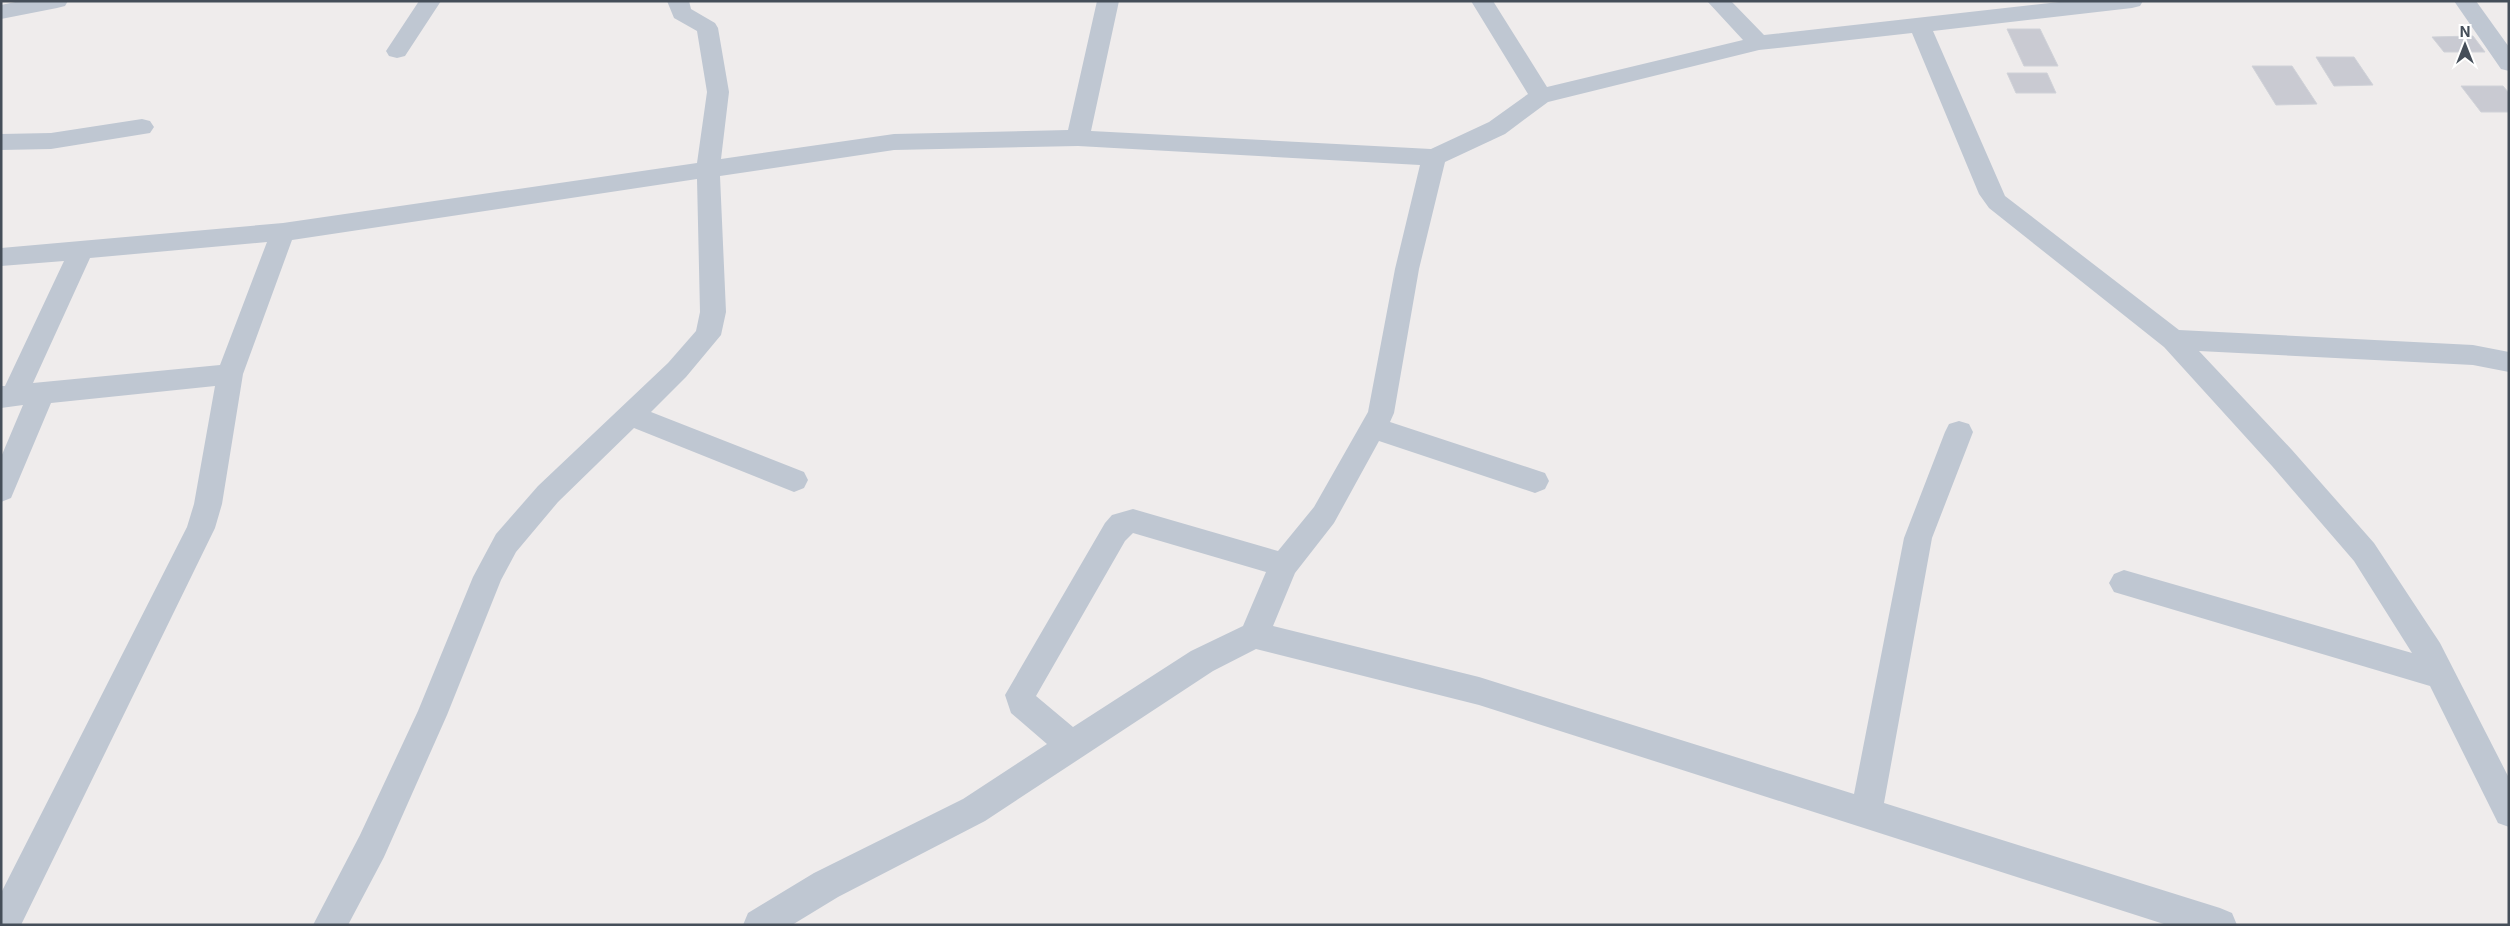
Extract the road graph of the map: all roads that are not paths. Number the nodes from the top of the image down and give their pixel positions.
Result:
1 (56, 1) edge
2 (430, 1) edge
3 (678, 1) edge
4 (1108, 1) edge
5 (1482, 1) edge
6 (1718, 1) edge
7 (1938, 1) edge
8 (2132, 1) edge
9 (2466, 1) edge
10 (1, 12) edge
11 (1955, 21) junction
12 (1919, 24) junction
13 (1759, 43) junction
14 (397, 51) dead end
15 (2509, 64) edge
16 (1541, 96) junction
17 (142, 127) dead end
18 (1078, 138) junction
19 (1, 142) edge
20 (1434, 157) junction
21 (708, 168) junction
22 (284, 232) junction
23 (81, 250) junction
24 (1, 257) edge
25 (2173, 340) junction
26 (2509, 362) edge
27 (230, 374) junction
28 (42, 393) junction
29 (8, 396) edge
30 (630, 415) junction
31 (1373, 428) junction
32 (1959, 432) dead end
33 (794, 480) dead end
34 (1535, 481) dead end
35 (1, 490) edge
36 (1284, 565) junction
37 (2124, 583) dead end
38 (1254, 635) junction
39 (2441, 675) junction
40 (1072, 746) junction
41 (1866, 812) junction
42 (2509, 812) edge
43 (4, 925) edge
44 (330, 925) edge
45 (760, 925) edge
46 (2220, 925) edge

1 - 10 street
2 - 14 street
3 - 21 street
4 - 18 street
5 - 16 street
6 - 13 street
7 - 11 street
8 - 11 street
9 - 15 street
11 - 12 street
12 - 13 street
12 - 25 street
13 - 16 street
16 - 20 street
17 - 19 street
18 - 20 street
18 - 21 street
20 - 31 street
21 - 22 street
21 - 30 street
22 - 23 street
22 - 27 street
23 - 24 street
23 - 29 street
25 - 26 street
25 - 39 street
27 - 28 street
27 - 43 street
28 - 29 street
28 - 35 street
30 - 33 street
30 - 44 street
31 - 34 street
31 - 36 street
32 - 41 street
36 - 38 street
36 - 40 street
37 - 39 street
38 - 40 street
38 - 41 street
39 - 42 street
40 - 45 street
41 - 46 street

